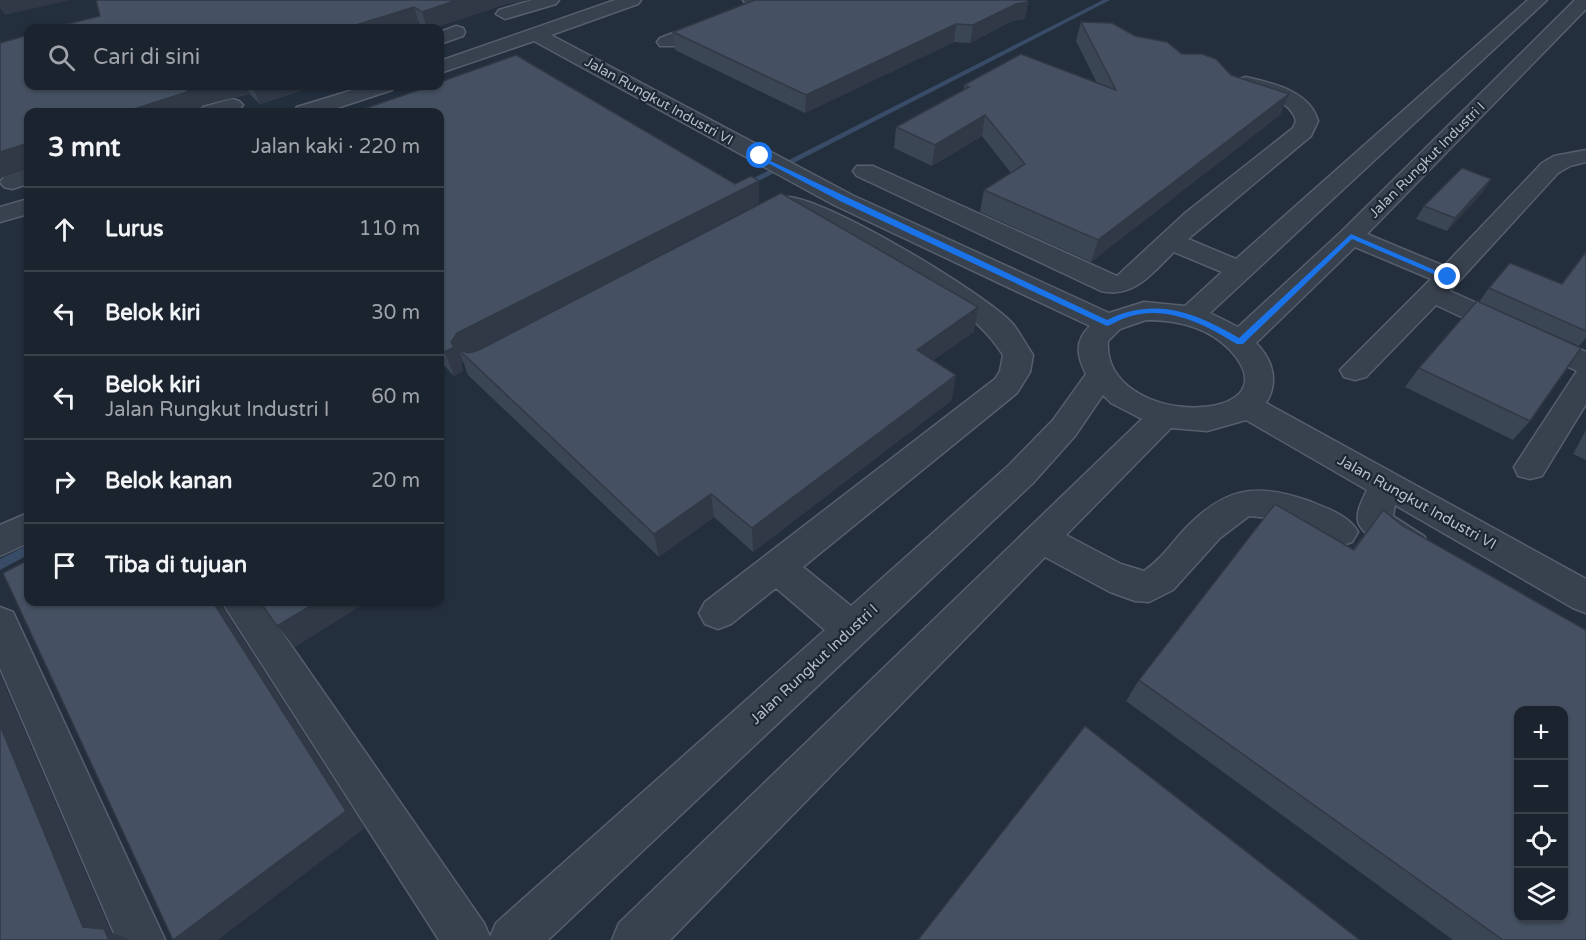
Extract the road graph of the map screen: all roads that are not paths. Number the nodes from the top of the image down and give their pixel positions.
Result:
1 (550, 0) edge
2 (558, 0) edge
3 (632, 0) edge
4 (752, 0) edge
5 (1585, 0) edge
6 (1534, 4) edge
7 (505, 14) dead end
8 (587, 15) junction
9 (536, 34) junction
10 (667, 42) dead end
11 (444, 63) edge
12 (1222, 75) edge
13 (373, 90) edge
14 (232, 105) dead end
15 (223, 108) edge
16 (317, 108) edge
17 (1582, 156) dead end
18 (865, 171) dead end
19 (24, 207) edge
20 (832, 207) junction
21 (0, 215) edge
22 (745, 223) edge
23 (1351, 236) junction
24 (1171, 241) junction
25 (1241, 271) junction
26 (1440, 285) junction
27 (1190, 316) junction
28 (1107, 323) junction
29 (1240, 342) junction
30 (1586, 364) edge
31 (1355, 370) dead end
32 (1100, 376) junction
33 (1586, 379) edge
34 (1248, 407) junction
35 (1164, 416) junction
36 (1530, 467) dead end
37 (1387, 485) junction
38 (24, 529) edge
39 (1340, 532) dead end
40 (1041, 538) junction
41 (0, 542) edge
42 (1436, 560) edge
43 (776, 566) junction
44 (1586, 597) edge
45 (243, 606) edge
46 (718, 613) dead end
47 (0, 624) edge
48 (851, 629) junction
49 (141, 940) edge
50 (467, 940) edge
51 (513, 940) edge
52 (636, 940) edge

1 - 7 street
2 - 8 street
3 - 8 street
4 - 10 street
5 - 23 street, Jalan Rungkut Industri I
6 - 25 street
8 - 9 street
9 - 11 street
9 - 20 street, Jalan Rungkut Industri VI
12 - 24 street
13 - 16 street
14 - 15 street
17 - 26 street
18 - 24 street
19 - 21 street
20 - 22 street
20 - 28 street, Jalan Rungkut Industri VI
20 - 43 street
23 - 26 street
23 - 29 street, Jalan Rungkut Industri I
24 - 25 street
25 - 27 street
26 - 30 street
26 - 31 street
27 - 28 street
27 - 29 street
28 - 32 street
29 - 34 street
32 - 35 street
32 - 48 street, Jalan Rungkut Industri I
33 - 36 street
34 - 35 street
34 - 37 street, Jalan Rungkut Industri VI
35 - 40 street
37 - 42 street
37 - 44 street, Jalan Rungkut Industri VI
38 - 41 street
39 - 40 street
40 - 52 street
43 - 46 street
43 - 48 street
45 - 50 street
47 - 49 street
48 - 51 street, Jalan Rungkut Industri I

